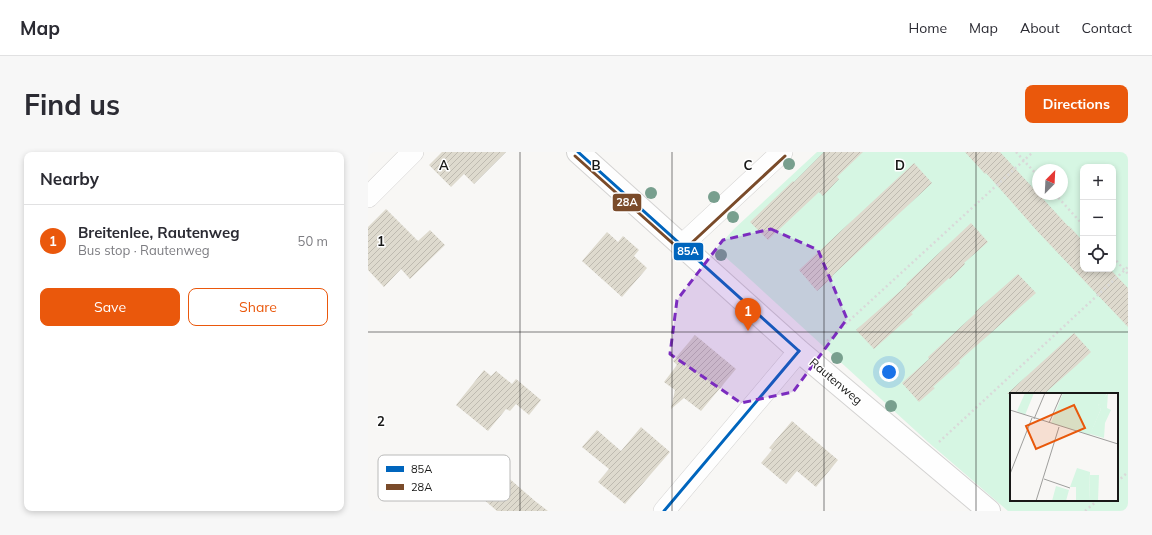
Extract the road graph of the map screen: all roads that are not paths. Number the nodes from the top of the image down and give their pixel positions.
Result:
1 (413, 152) edge
2 (578, 152) edge
3 (782, 152) edge
4 (368, 197) edge
5 (682, 245) junction
6 (799, 351) junction
7 (664, 511) edge
8 (989, 511) edge

1 - 4 street
2 - 5 street, Rautenweg
3 - 5 street
5 - 6 street, Rautenweg
6 - 7 street
6 - 8 street, Rautenweg

